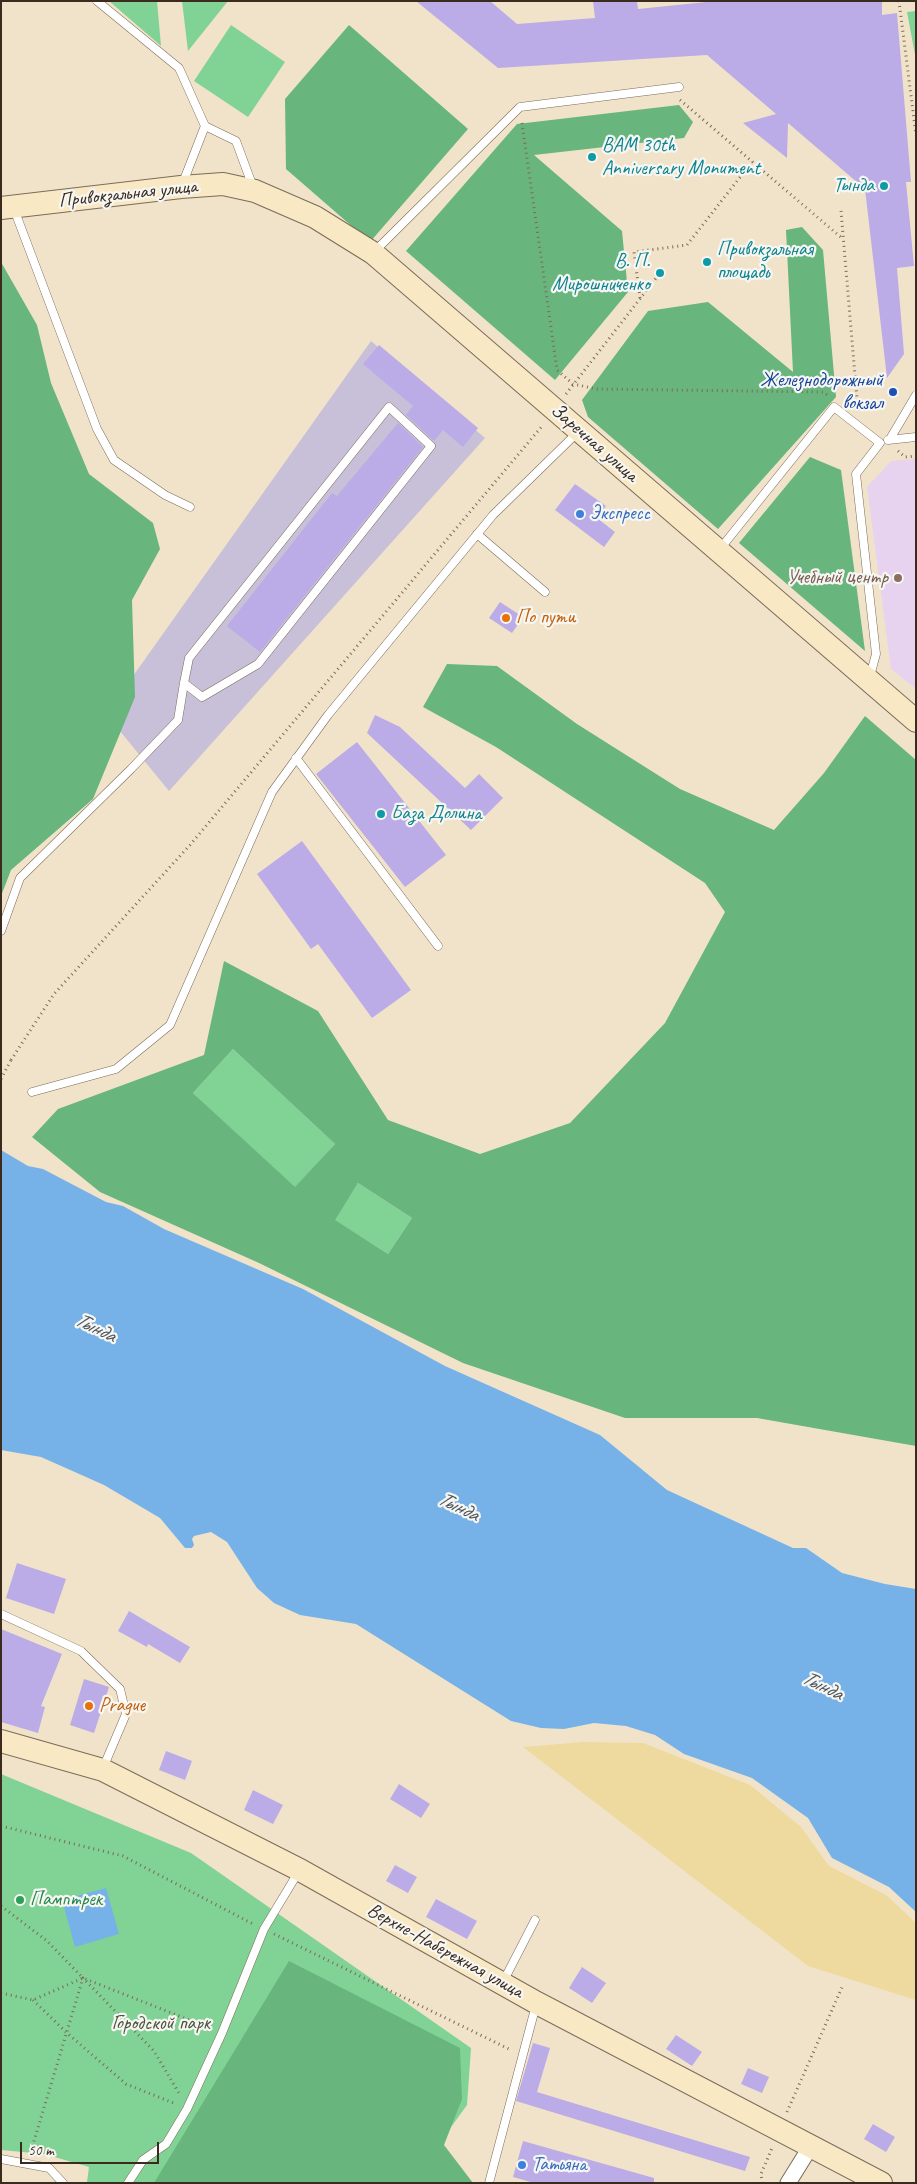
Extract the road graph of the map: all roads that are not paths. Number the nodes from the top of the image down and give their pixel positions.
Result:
1 (97, 1) edge
2 (679, 87) dead end
3 (205, 126) junction
4 (181, 187) junction
5 (255, 191) junction
6 (7, 207) edge
7 (373, 253) junction
8 (916, 395) edge
9 (579, 430) junction
10 (916, 437) edge
11 (885, 441) junction
12 (190, 506) dead end
13 (477, 534) junction
14 (719, 550) junction
15 (545, 592) dead end
16 (869, 680) junction
17 (184, 683) junction
18 (916, 721) edge
19 (296, 758) junction
20 (1, 931) edge
21 (438, 946) dead end
22 (32, 1092) dead end
23 (1, 1614) edge
24 (1, 1741) edge
25 (103, 1770) junction
26 (300, 1870) junction
27 (535, 1920) dead end
28 (502, 1983) junction
29 (537, 2003) junction
30 (811, 2146) junction
31 (1, 2159) edge
32 (63, 2183) edge
33 (128, 2183) edge
34 (489, 2183) edge
35 (788, 2183) edge
36 (881, 2183) edge

1 - 3 lane
2 - 7 lane
3 - 4 lane
3 - 5 lane
4 - 5 street, Привокзальная улица
4 - 6 street, Привокзальная улица
5 - 7 street, Заречная улица
6 - 12 lane
7 - 9 street, Заречная улица
8 - 11 lane
9 - 13 lane
9 - 14 street, Заречная улица
10 - 11 lane
11 - 14 lane
11 - 16 lane
13 - 15 lane
13 - 19 lane
14 - 16 street, Заречная улица
16 - 18 street, Заречная улица
17 - 17 lane
17 - 20 lane
19 - 21 lane
19 - 22 lane
23 - 25 lane
24 - 25 street, Верхне-Набережная улица
25 - 26 street, Верхне-Набережная улица
26 - 28 street, Верхне-Набережная улица
26 - 33 lane
27 - 28 lane
28 - 29 street, Верхне-Набережная улица
29 - 30 street, Верхне-Набережная улица
29 - 34 lane
30 - 35 street
30 - 36 street, Верхне-Набережная улица
31 - 32 lane

